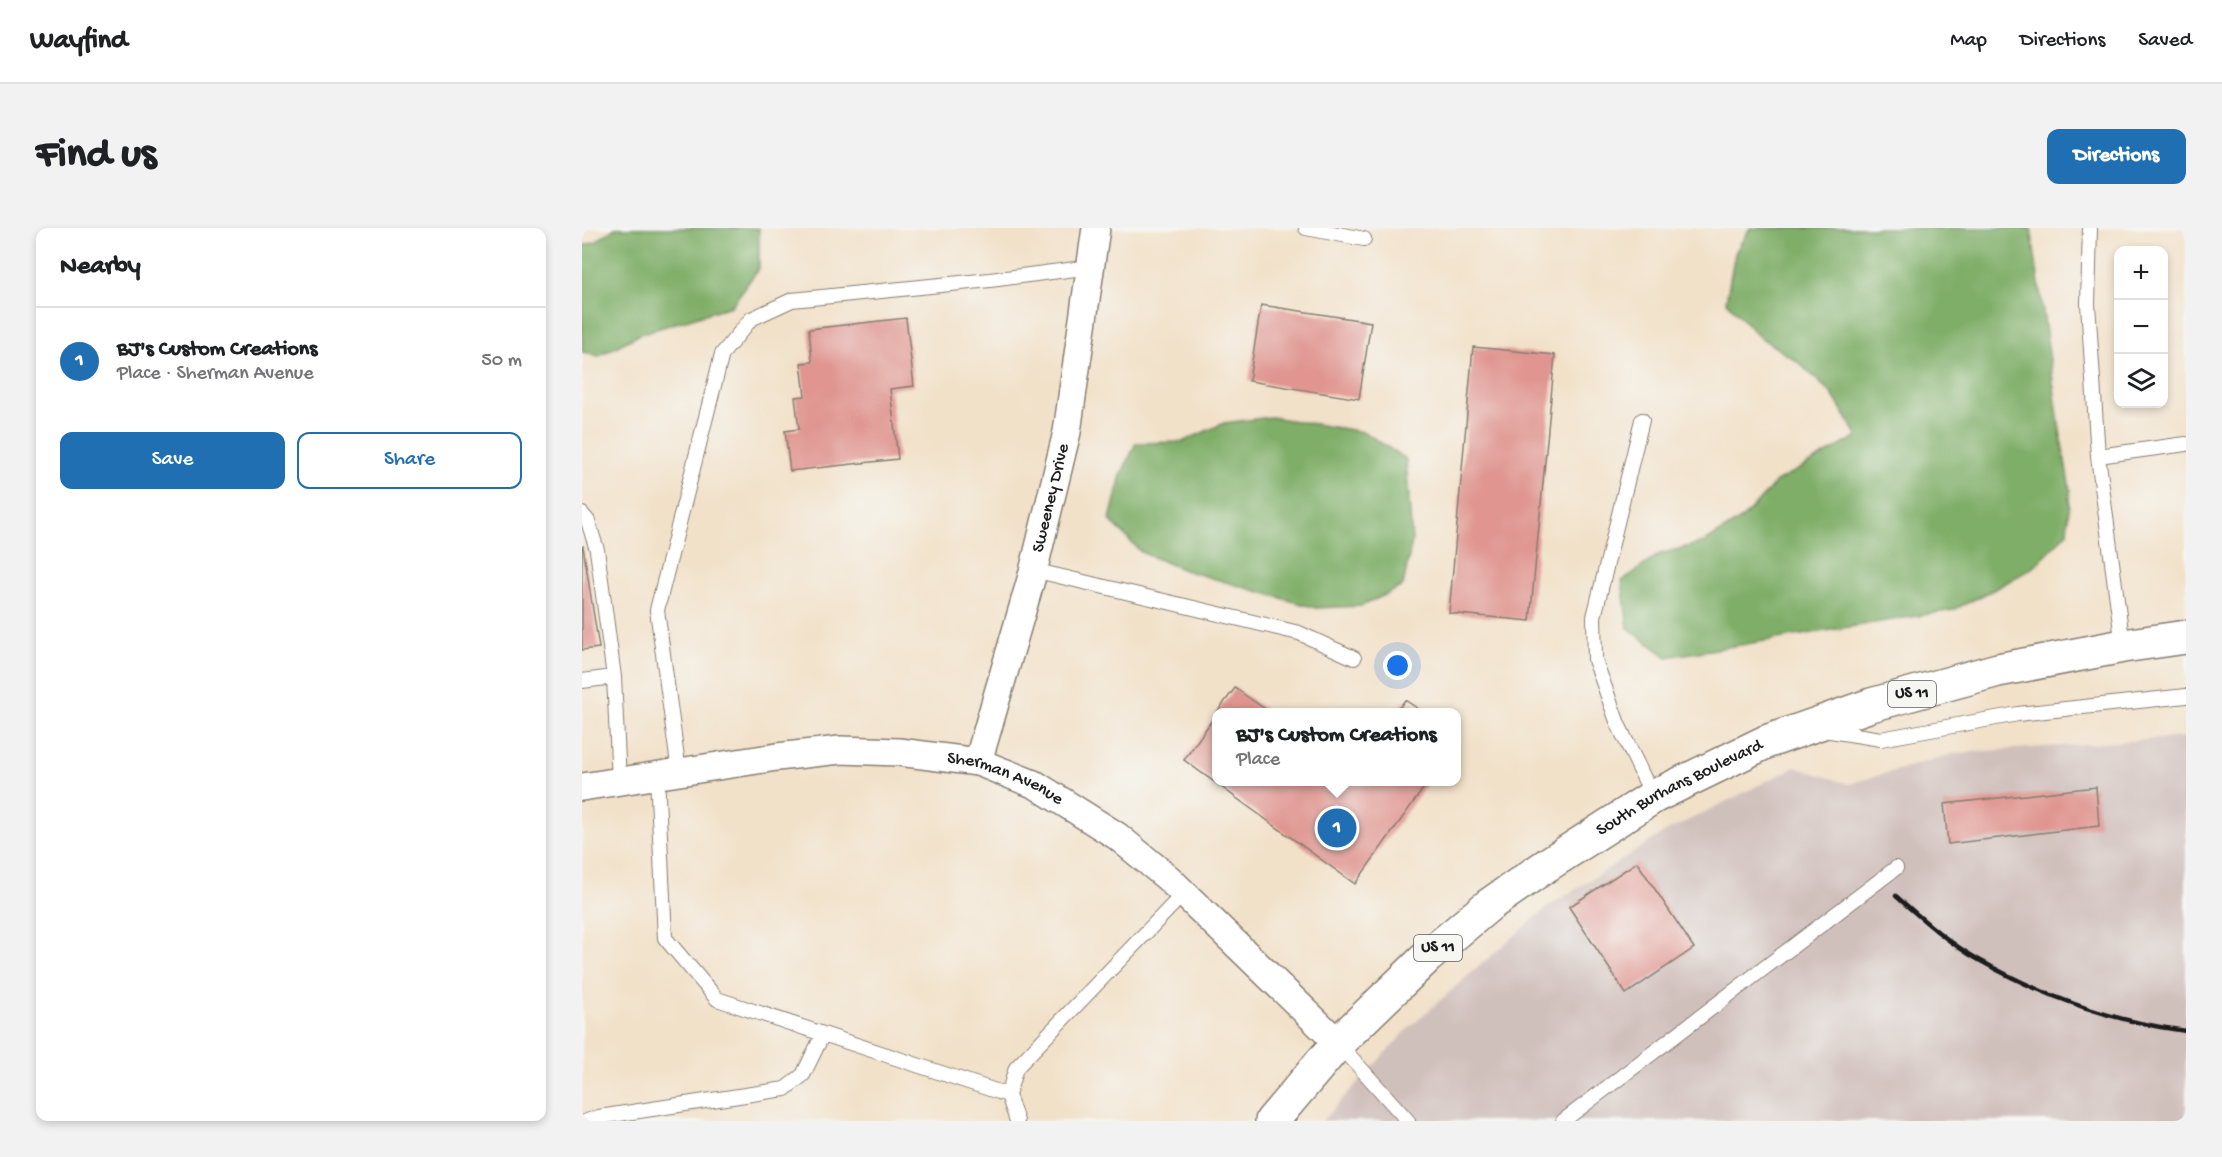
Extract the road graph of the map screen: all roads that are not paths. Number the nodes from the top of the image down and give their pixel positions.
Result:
1 (1096, 228) edge
2 (1306, 228) edge
3 (2090, 228) edge
4 (1364, 239) dead end
5 (1091, 267) junction
6 (1642, 420) dead end
7 (2186, 444) edge
8 (2098, 456) junction
9 (582, 514) edge
10 (1033, 570) junction
11 (2186, 637) edge
12 (2122, 646) junction
13 (1354, 658) dead end
14 (614, 677) junction
15 (582, 681) edge
16 (2186, 696) edge
17 (1808, 727) junction
18 (978, 762) junction
19 (668, 774) junction
20 (619, 782) junction
21 (582, 787) edge
22 (1653, 797) junction
23 (1896, 868) dead end
24 (1184, 893) junction
25 (823, 1034) junction
26 (1338, 1043) junction
27 (1008, 1095) junction
28 (587, 1121) edge
29 (1017, 1121) edge
30 (1272, 1121) edge
31 (1408, 1121) edge
32 (1563, 1121) edge

1 - 5 street, Sweeney Drive
2 - 4 lane
3 - 8 lane
5 - 10 street, Sweeney Drive
5 - 19 lane
6 - 22 lane
7 - 8 lane
8 - 12 lane
9 - 14 lane
10 - 13 lane
10 - 18 street, Sweeney Drive
11 - 12 main road, South Burhans Boulevard / US 11
12 - 17 main road, South Burhans Boulevard / US 11
14 - 15 lane
14 - 20 lane
16 - 17 lane
17 - 22 main road, South Burhans Boulevard / US 11
18 - 19 street, Sherman Avenue
18 - 24 street, Sherman Avenue
19 - 20 street, Sherman Avenue
19 - 25 lane
20 - 21 street, Sherman Avenue
22 - 26 main road, South Burhans Boulevard / US 11
23 - 32 lane
24 - 26 street, Sherman Avenue
24 - 27 lane
25 - 27 lane
25 - 28 lane
26 - 30 main road, South Burhans Boulevard / US 11
26 - 31 lane
27 - 29 lane

